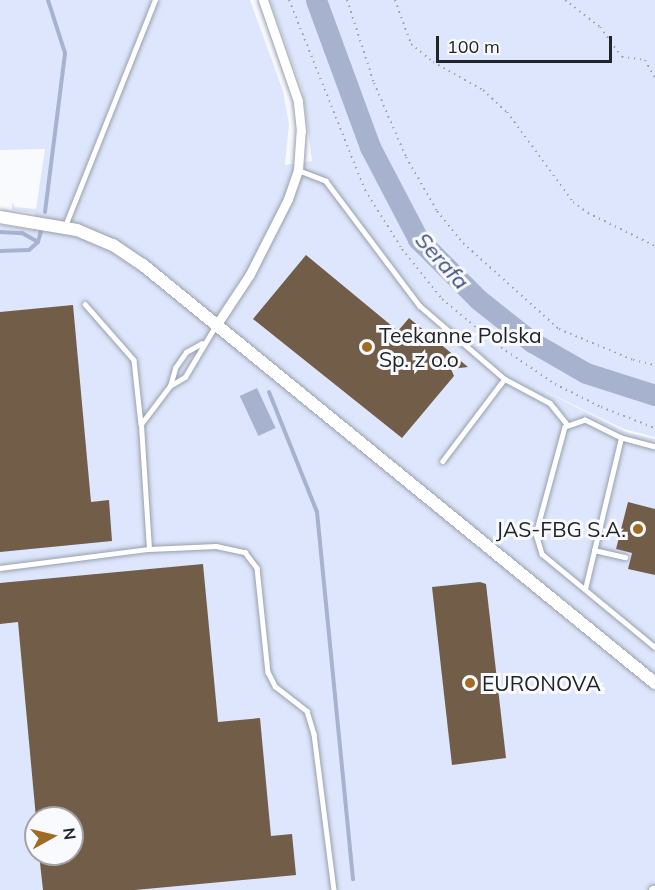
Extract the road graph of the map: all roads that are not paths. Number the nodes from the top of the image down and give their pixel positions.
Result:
1 (155, 0) edge
2 (263, 0) edge
3 (298, 170) junction
4 (0, 217) edge
5 (64, 226) junction
6 (85, 304) dead end
7 (217, 324) junction
8 (203, 343) junction
9 (505, 379) junction
10 (170, 386) junction
11 (141, 424) junction
12 (568, 425) junction
13 (621, 438) junction
14 (655, 447) edge
15 (443, 461) dead end
16 (149, 549) junction
17 (594, 550) junction
18 (625, 557) dead end
19 (0, 568) edge
20 (585, 589) junction
21 (655, 647) edge
22 (655, 683) edge
23 (334, 890) edge

1 - 5 lane
2 - 3 street
3 - 7 street
3 - 9 lane
4 - 5 street
5 - 7 street
6 - 11 lane
7 - 8 lane
7 - 22 street
8 - 10 lane
8 - 10 lane
9 - 12 lane
9 - 15 lane
10 - 11 lane
11 - 16 lane
12 - 13 lane
12 - 20 lane
13 - 14 lane
13 - 17 lane
16 - 19 lane
16 - 23 lane
17 - 18 lane
17 - 20 lane
20 - 21 lane

